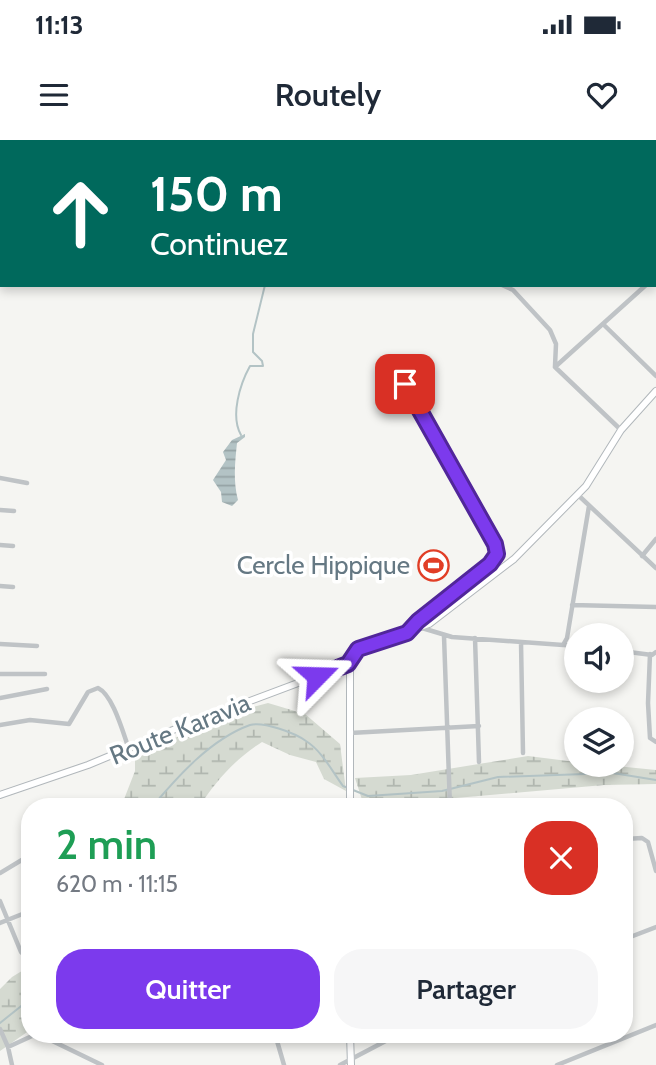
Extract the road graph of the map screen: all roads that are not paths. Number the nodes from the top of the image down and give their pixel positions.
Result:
1 (506, 287) edge
2 (644, 287) edge
3 (603, 324) junction
4 (555, 367) junction
5 (656, 376) edge
6 (405, 384) dead end
7 (656, 391) edge
8 (621, 430) junction
9 (0, 478) edge
10 (27, 483) dead end
11 (578, 495) junction
12 (589, 506) junction
13 (0, 510) edge
14 (14, 511) dead end
15 (656, 540) edge
16 (0, 545) edge
17 (13, 546) dead end
18 (642, 556) junction
19 (656, 568) edge
20 (0, 586) edge
21 (13, 587) dead end
22 (572, 605) junction
23 (656, 607) edge
24 (422, 628) junction
25 (407, 633) junction
26 (443, 636) junction
27 (475, 638) junction
28 (521, 642) junction
29 (0, 644) edge
30 (563, 645) joint
31 (37, 646) dead end
32 (634, 652) edge
33 (653, 653) edge
34 (350, 661) junction
35 (341, 667) junction
36 (350, 672) junction
37 (0, 674) edge
38 (45, 674) dead end
39 (47, 690) dead end
40 (0, 698) edge
41 (0, 725) edge
42 (479, 726) junction
43 (446, 727) junction
44 (350, 733) junction
45 (656, 742) edge
46 (129, 750) junction
47 (523, 753) dead end
48 (479, 762) dead end
49 (0, 795) edge
50 (350, 798) edge
51 (450, 798) edge
52 (633, 838) edge
53 (21, 860) edge
54 (656, 872) edge
55 (0, 873) edge
56 (0, 901) edge
57 (21, 915) edge
58 (8, 920) junction
59 (0, 923) edge
60 (656, 927) edge
61 (633, 936) edge
62 (21, 952) edge
63 (656, 1025) edge
64 (0, 1029) edge
65 (633, 1034) edge
66 (21, 1042) edge
67 (56, 1043) edge
68 (278, 1043) edge
69 (350, 1043) edge
70 (384, 1043) edge
71 (611, 1043) edge
72 (8, 1047) junction
73 (351, 1062) edge
74 (12, 1065) edge
75 (102, 1065) edge
76 (284, 1065) edge
77 (340, 1065) edge
78 (557, 1065) edge

1 - 4 street
2 - 3 street
3 - 4 street
3 - 5 street
4 - 8 street
6 - 25 street
7 - 8 street, Route Karavia
8 - 11 street, Route Karavia
9 - 10 street
11 - 12 street
11 - 24 street, Route Karavia
12 - 18 street
12 - 22 street
13 - 14 street
15 - 18 street
16 - 17 street
18 - 19 street
20 - 21 street
22 - 23 street
22 - 30 street
24 - 25 street, Route Karavia
24 - 26 street
25 - 34 street, Route Karavia
26 - 27 street
26 - 43 street
27 - 28 street
27 - 42 street
28 - 30 street
28 - 47 street
29 - 31 street
32 - 33 street
33 - 45 street
34 - 35 street, Route Karavia
34 - 36 street
35 - 36 street
35 - 46 street, Route Karavia
36 - 44 street
37 - 38 street
39 - 40 street
41 - 46 street
42 - 43 street
42 - 48 street
43 - 44 street
43 - 51 street
44 - 50 street
46 - 49 street, Route Karavia
52 - 54 street
53 - 55 street
56 - 58 street
57 - 58 street
58 - 59 street
58 - 62 street
60 - 61 street
63 - 65 street
64 - 72 street
66 - 72 street
67 - 75 street
68 - 76 street
69 - 73 street
70 - 73 street
71 - 78 street
72 - 74 street
73 - 77 street

